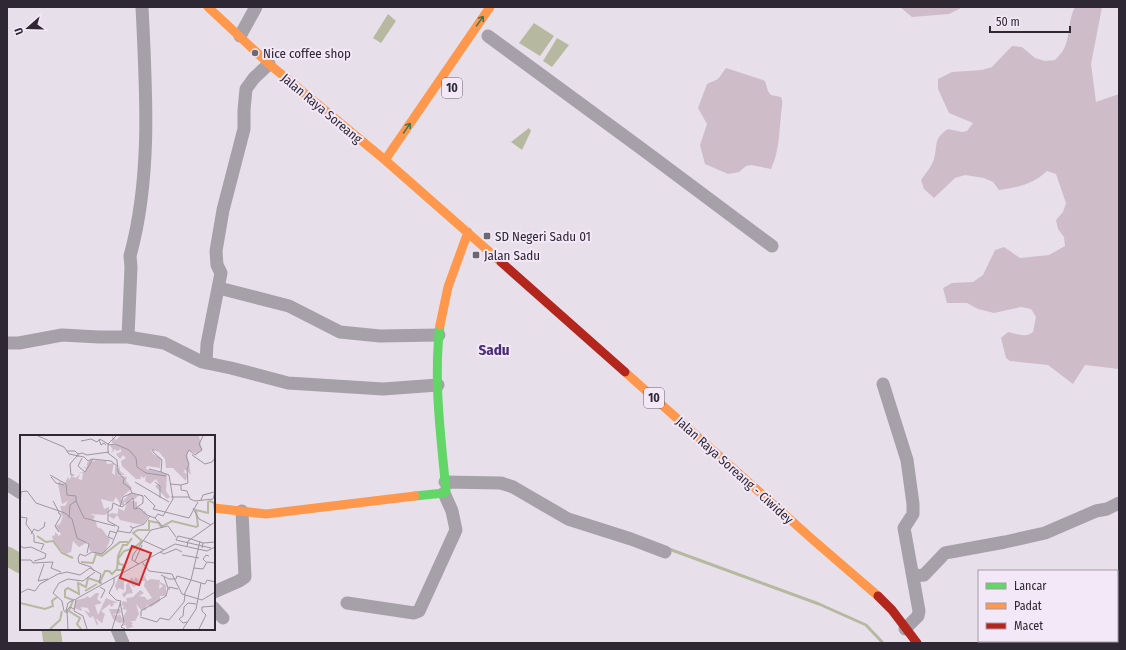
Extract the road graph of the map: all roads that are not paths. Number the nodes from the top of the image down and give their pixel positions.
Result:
1 (142, 7) edge
2 (208, 7) edge
3 (256, 7) edge
4 (490, 7) edge
5 (240, 36) junction
6 (487, 36) dead end
7 (270, 64) junction
8 (385, 160) junction
9 (468, 232) junction
10 (772, 246) dead end
11 (219, 288) junction
12 (440, 335) junction
13 (128, 337) junction
14 (7, 343) edge
15 (206, 363) junction
16 (883, 384) dead end
17 (438, 386) junction
18 (7, 484) edge
19 (444, 488) junction
20 (20, 492) edge
21 (1119, 503) edge
22 (215, 508) edge
23 (242, 510) junction
24 (665, 552) dead end
25 (913, 576) junction
26 (215, 592) edge
27 (347, 603) dead end
28 (215, 609) edge
29 (223, 618) dead end
30 (905, 628) junction
31 (117, 630) edge
32 (123, 643) edge
33 (917, 643) edge

1 - 13 street
2 - 5 main road, Jalan Raya Soreang
3 - 5 street
8 -> 4 main road, 10
5 - 7 main road, Jalan Raya Soreang
6 - 10 street
7 - 8 main road, Jalan Raya Soreang
7 - 11 street
8 - 9 main road, Jalan Raya Soreang - Ciwidey / 10
9 - 12 main road
9 - 30 main road, Jalan Raya Soreang - Ciwidey / 10
11 - 12 street
11 - 15 street
12 - 17 main road
13 - 14 street
13 - 15 street
15 - 17 street
16 - 25 street
17 - 19 main road
18 - 20 street
19 - 23 main road
19 - 24 street
19 - 27 street
21 - 25 street
22 - 23 main road
23 - 26 street
25 - 30 street
28 - 29 street
30 - 33 main road, Jalan Raya Soreang - Ciwidey / 10
31 - 32 street

